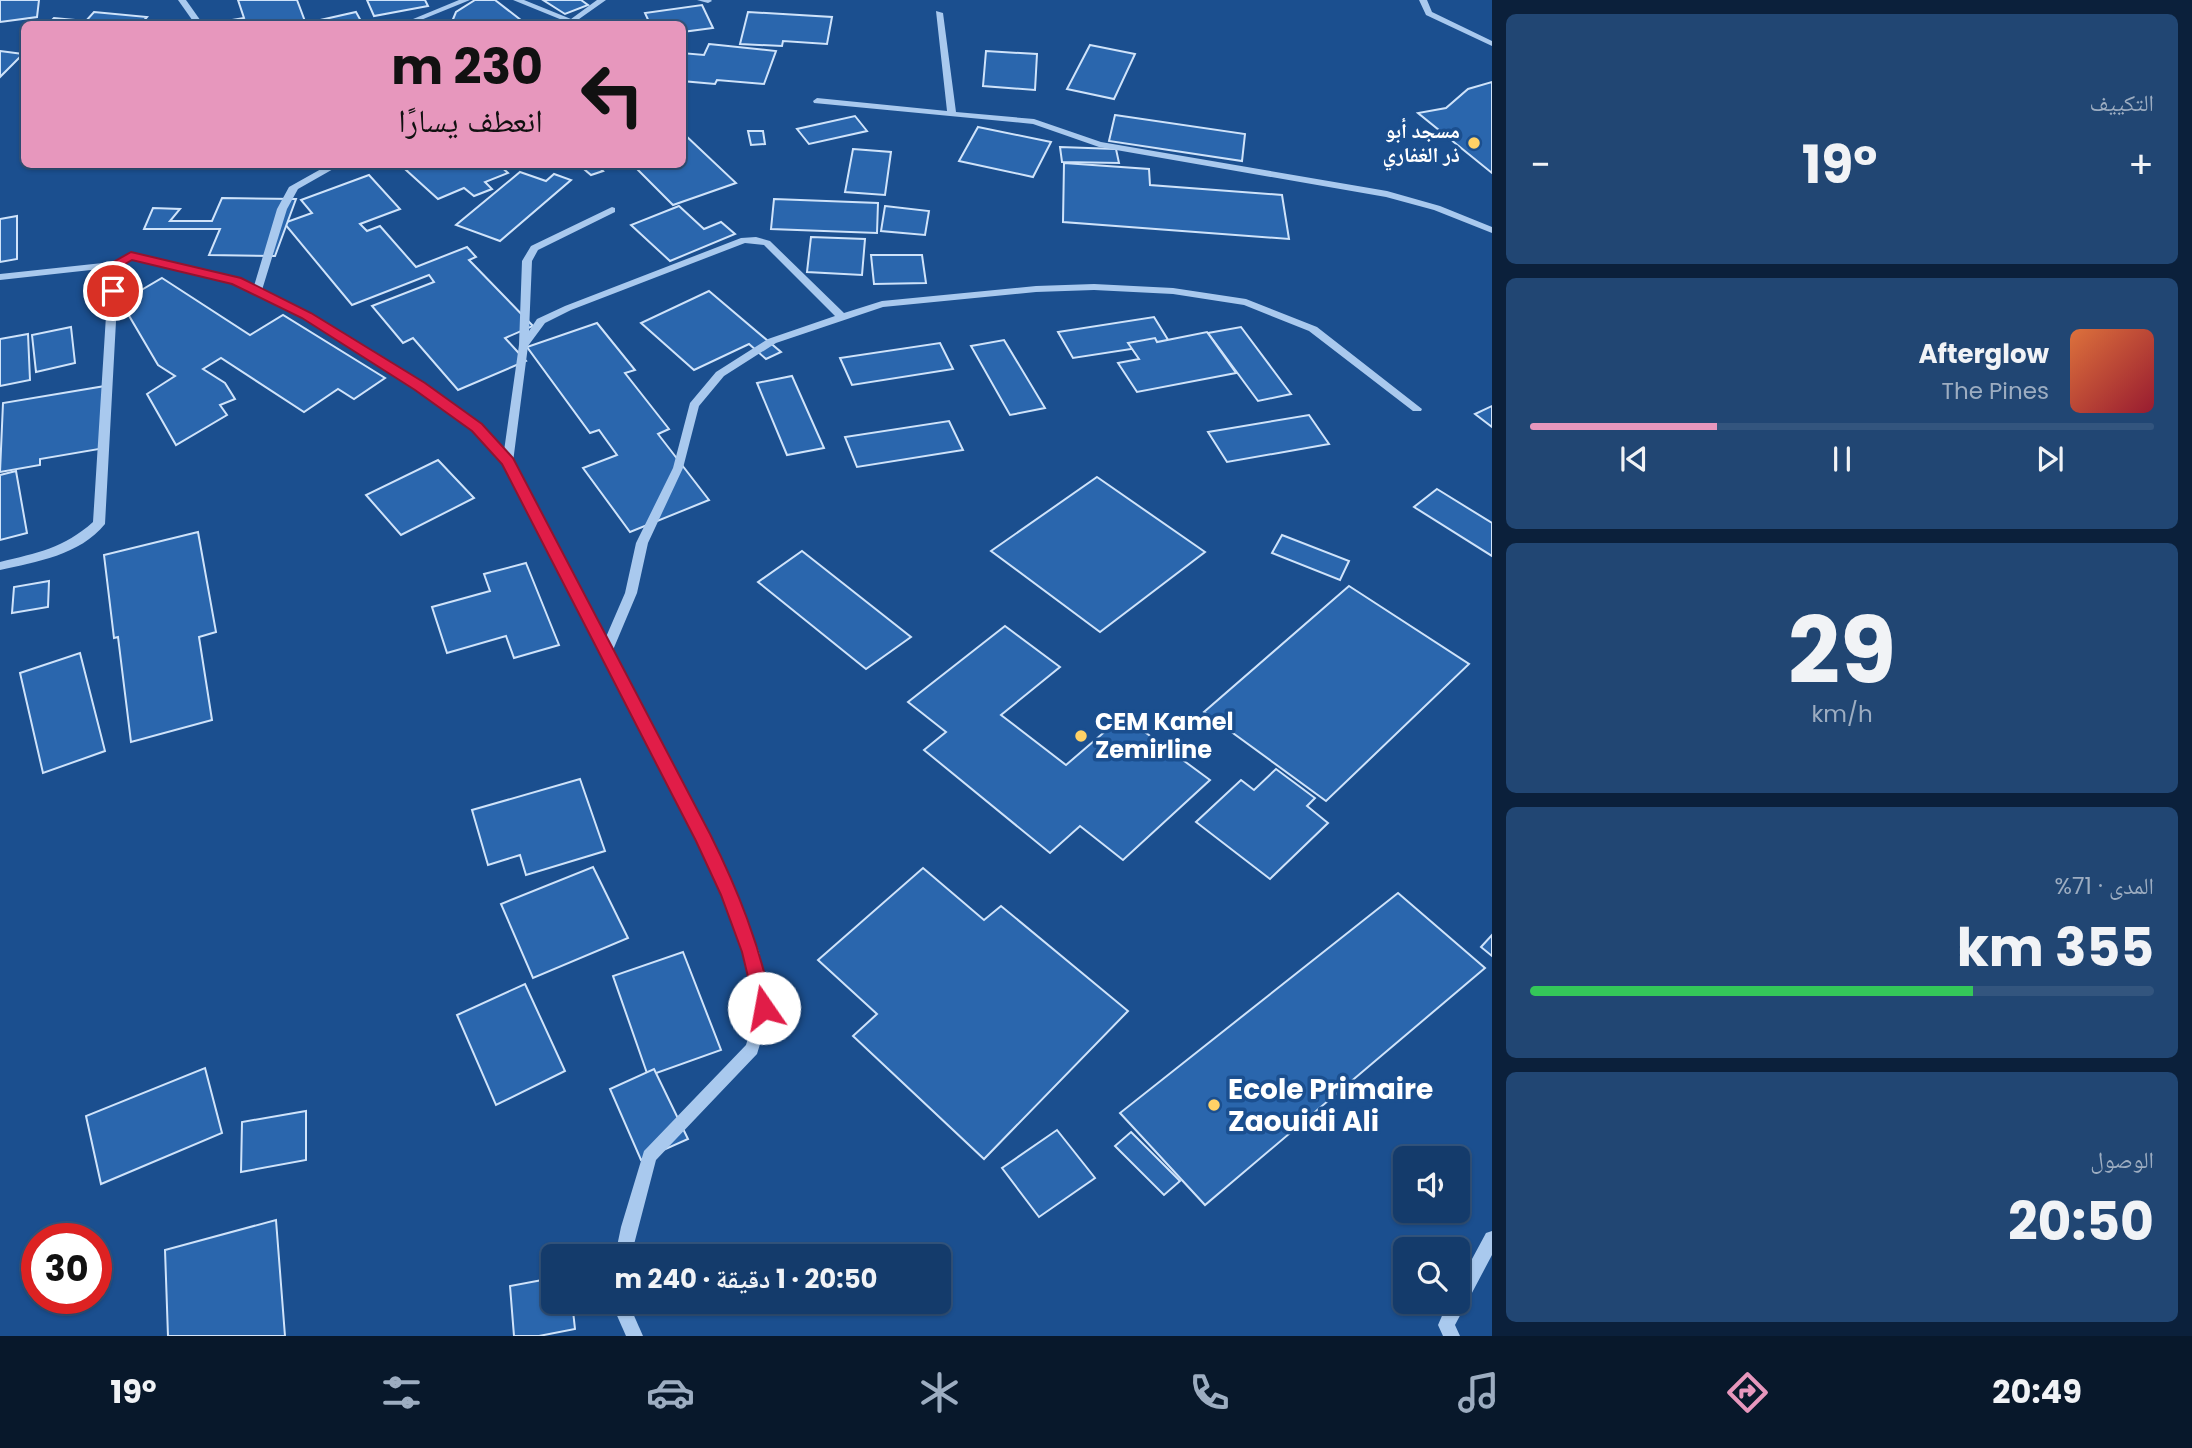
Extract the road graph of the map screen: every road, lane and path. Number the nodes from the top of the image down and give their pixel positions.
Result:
1 (182, 0) edge
2 (466, 0) edge
3 (517, 0) edge
4 (602, 0) edge
5 (701, 0) edge
6 (1423, 0) edge
7 (708, 1) edge
8 (939, 13) dead end
9 (197, 21) edge
10 (413, 21) edge
11 (570, 21) edge
12 (573, 21) edge
13 (1492, 44) edge
14 (817, 101) dead end
15 (952, 114) junction
16 (324, 168) edge
17 (612, 209) dead end
18 (1492, 230) edge
19 (114, 265) junction
20 (0, 277) edge
21 (257, 291) junction
22 (842, 317) junction
23 (523, 346) junction
24 (1417, 409) dead end
25 (508, 462) junction
26 (0, 566) edge
27 (607, 650) junction
28 (1492, 1239) edge
29 (626, 1244) edge
30 (1470, 1280) edge
31 (625, 1314) edge
32 (1452, 1314) edge
33 (635, 1336) edge
34 (1452, 1336) edge

1 - 9 street
2 - 10 street
3 - 11 street
4 - 12 street
5 - 7 street
6 - 13 street
8 - 15 street
14 - 15 street
15 - 18 street
16 - 21 street
17 - 23 street
19 - 20 street
19 - 21 street
19 - 26 street
21 - 25 street
22 - 23 street
22 - 24 street
22 - 27 street
23 - 25 street
25 - 27 street
27 - 29 street
28 - 30 street
31 - 33 street
32 - 34 street

